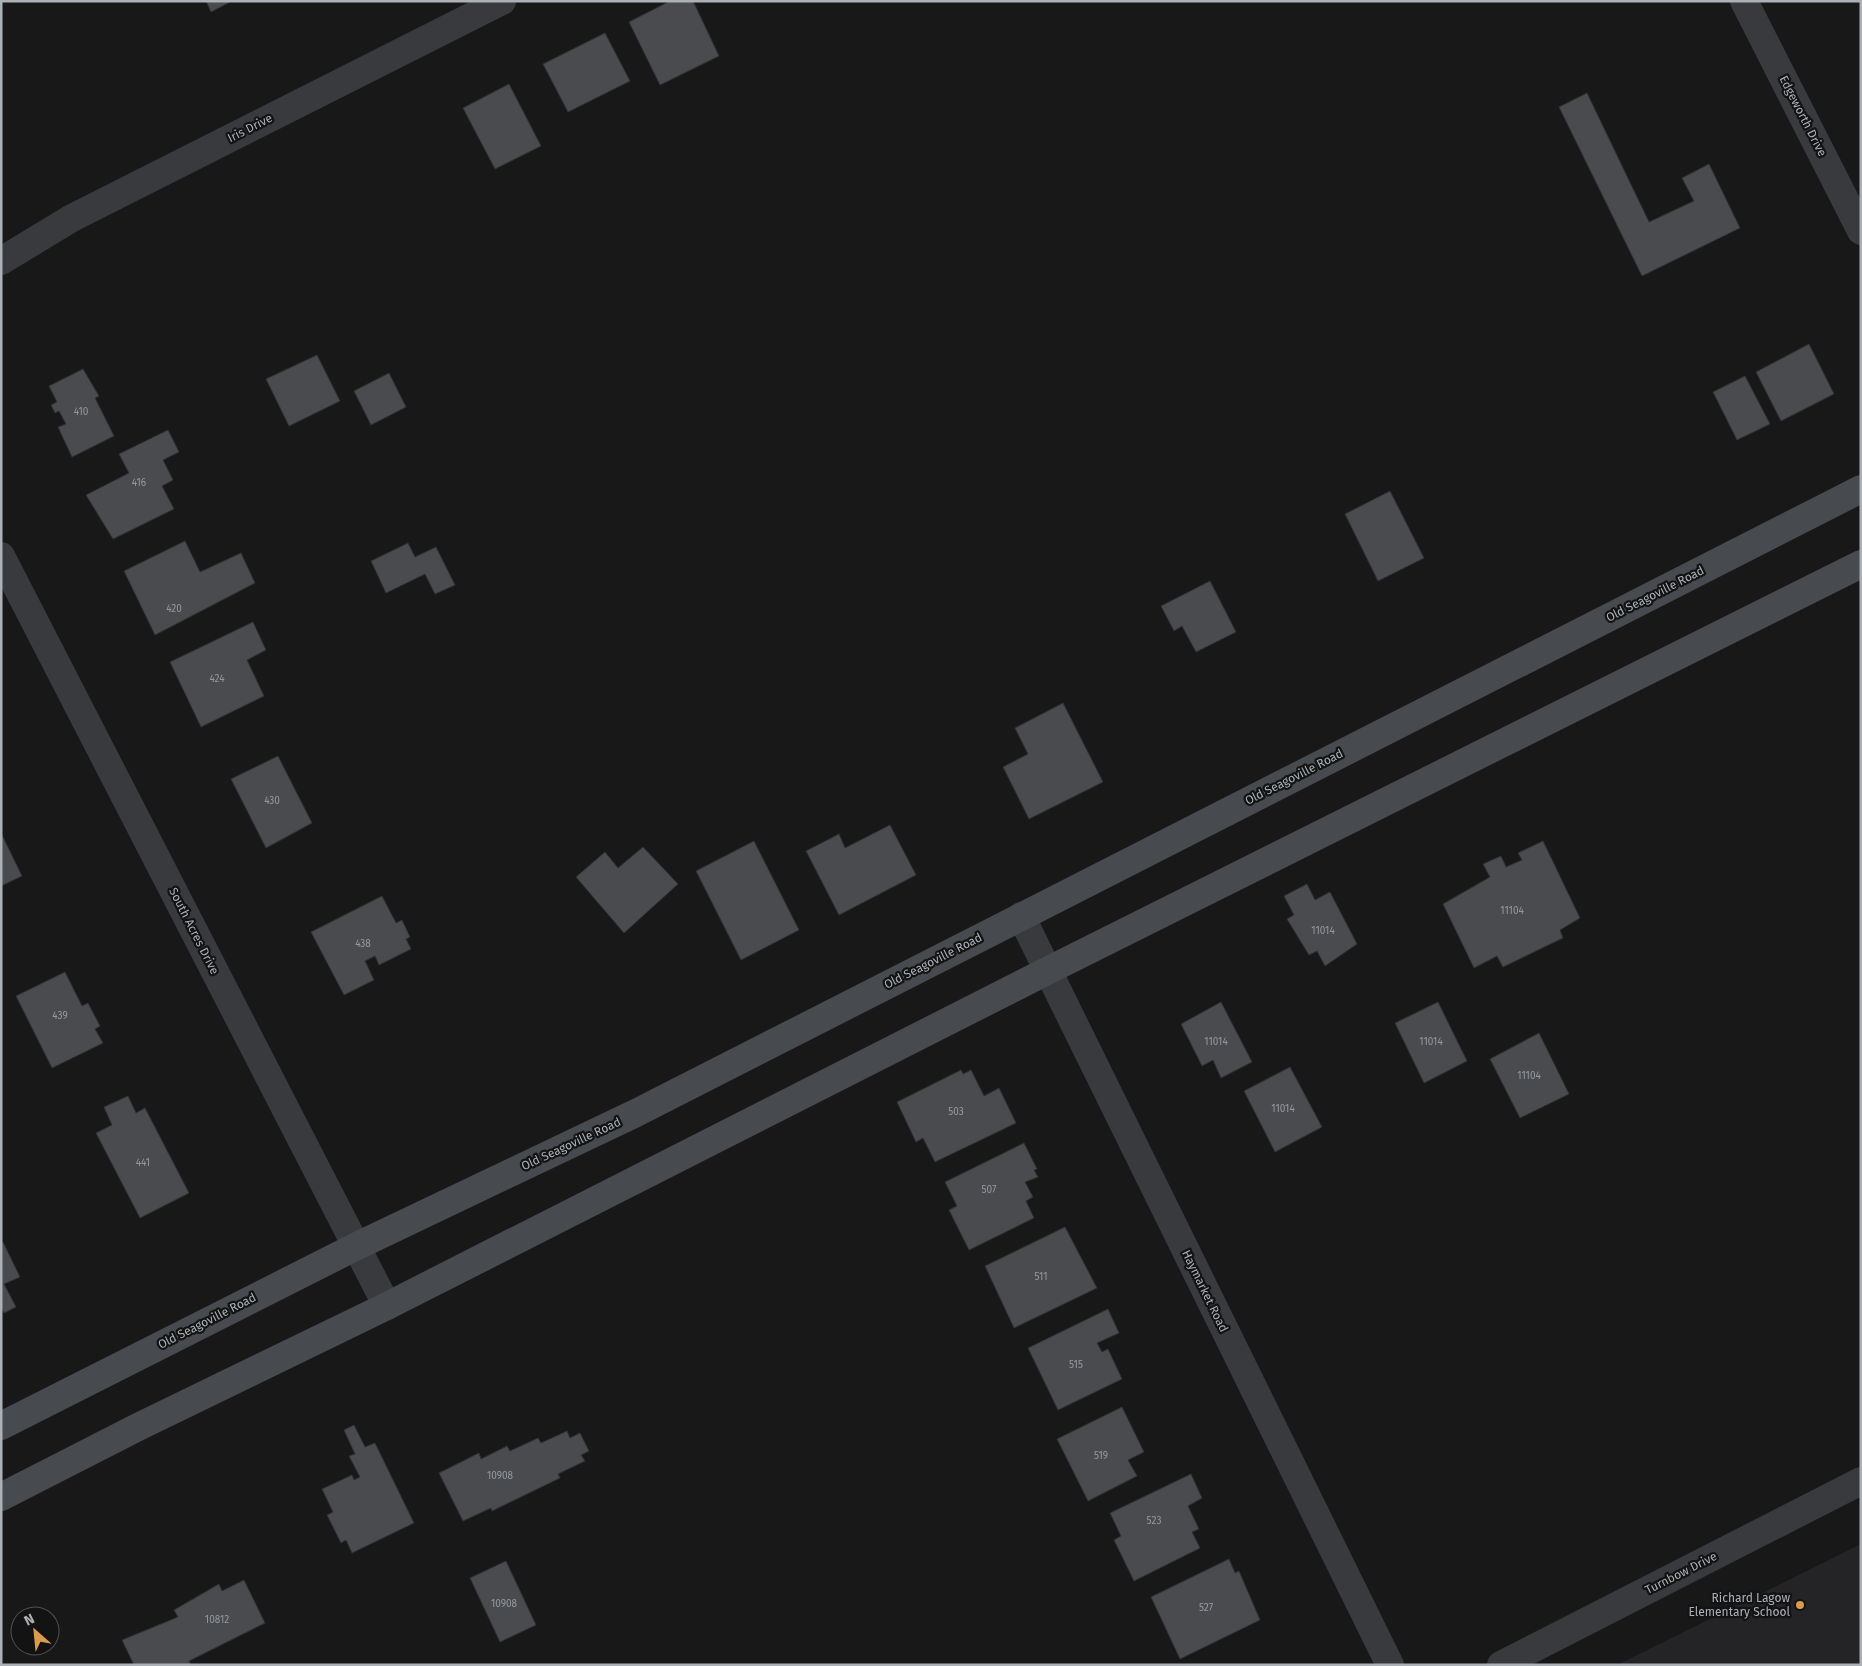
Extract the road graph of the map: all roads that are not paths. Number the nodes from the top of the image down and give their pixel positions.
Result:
1 (502, 1) edge
2 (1744, 1) edge
3 (1861, 231) edge
4 (1, 261) edge
5 (1861, 489) edge
6 (1, 556) edge
7 (1861, 564) edge
8 (1021, 916) junction
9 (1047, 971) junction
10 (357, 1246) junction
11 (387, 1306) junction
12 (1, 1426) edge
13 (1861, 1481) edge
14 (1, 1497) edge
15 (1390, 1665) edge
16 (1500, 1665) edge

1 - 4 street, Iris Drive
2 - 3 street, Edgeworth Drive
5 - 8 main road, Old Seagoville Road
6 - 10 street, South Acres Drive
7 - 9 main road
8 - 9 street, Haymarket Road
8 - 10 main road, Old Seagoville Road
9 - 11 main road
9 - 15 street, Haymarket Road
10 - 11 street, South Acres Drive
10 - 12 main road, Old Seagoville Road
11 - 14 main road
13 - 16 street, Turnbow Drive

